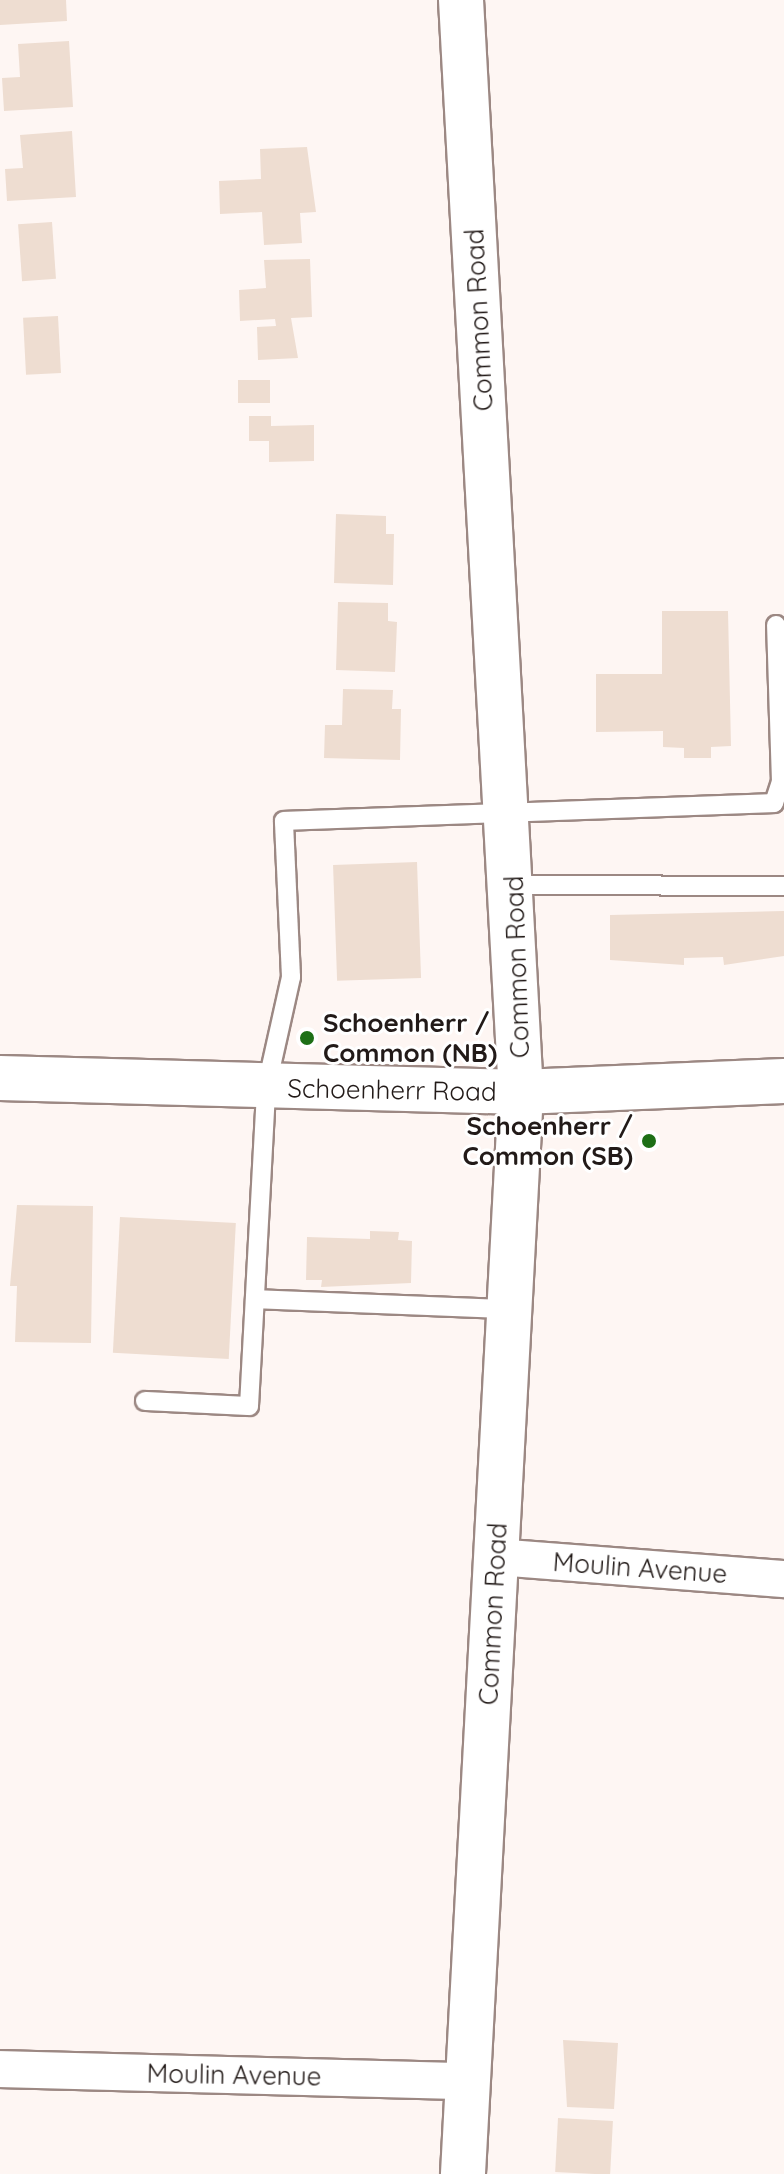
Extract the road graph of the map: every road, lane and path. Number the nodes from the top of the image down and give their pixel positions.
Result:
1 (461, 0) edge
2 (776, 625) dead end
3 (508, 809) junction
4 (514, 885) junction
5 (784, 886) edge
6 (0, 1078) edge
7 (784, 1081) edge
8 (266, 1089) junction
9 (521, 1092) junction
10 (255, 1299) junction
11 (507, 1309) junction
12 (145, 1401) dead end
13 (496, 1557) junction
14 (784, 1579) edge
15 (0, 2069) edge
16 (468, 2081) junction
17 (463, 2174) edge

1 - 3 street, Common Road
2 - 3 lane
3 - 4 street, Common Road
3 - 8 lane
4 - 5 lane
4 - 9 street, Common Road
6 - 8 street, Schoenherr Road
7 - 9 street, Schoenherr Road
8 - 9 street, Schoenherr Road
8 - 10 lane
9 - 11 street, Common Road
10 - 11 lane
10 - 12 lane
11 - 13 street, Common Road
13 - 14 street, Moulin Avenue
13 - 16 street, Common Road
15 - 16 street, Moulin Avenue
16 - 17 street, Common Road

